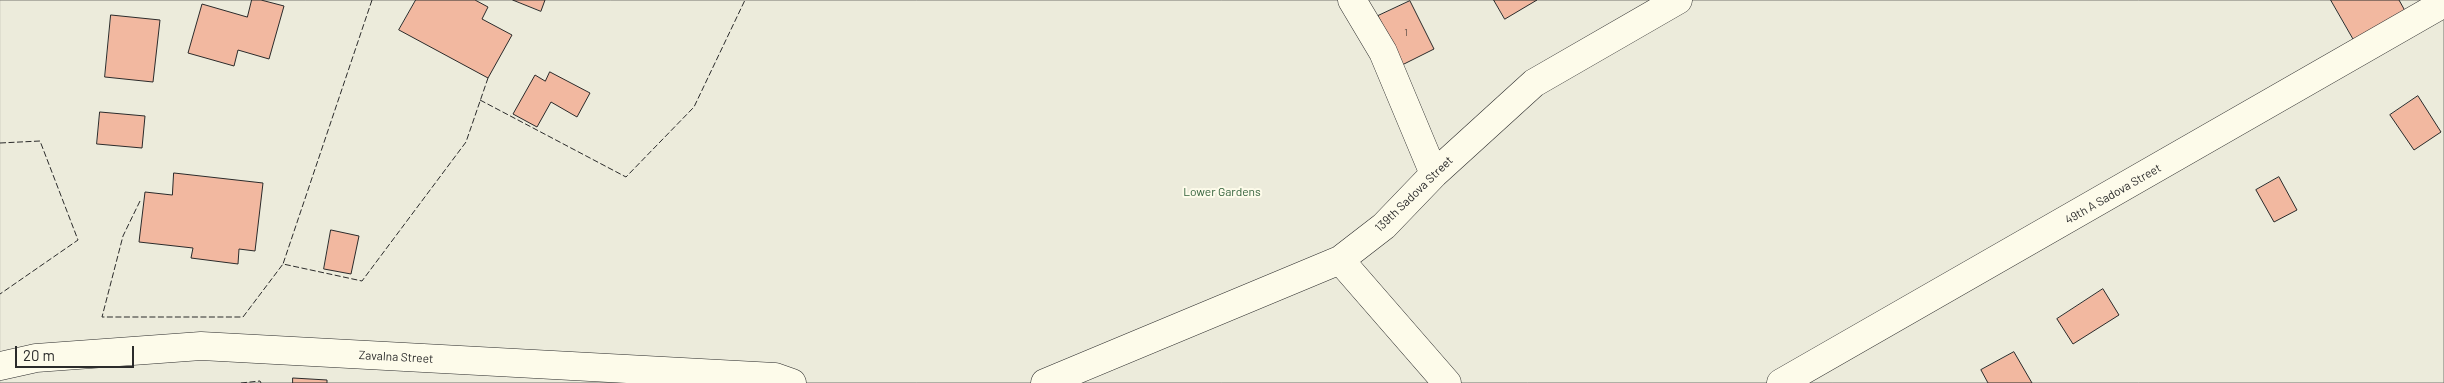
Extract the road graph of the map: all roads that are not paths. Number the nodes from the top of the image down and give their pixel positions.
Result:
1 (1352, 0) edge
2 (1678, 0) edge
3 (2444, 3) edge
4 (1434, 174) junction
5 (1340, 260) junction
6 (0, 366) edge
7 (792, 383) edge
8 (1045, 383) edge
9 (1447, 383) edge
10 (1781, 383) edge

1 - 4 street
2 - 4 street, 139th Sadova Street
3 - 10 street, 49th A Sadova Street
4 - 5 street, 139th Sadova Street
5 - 8 street, 139th Sadova Street
5 - 9 street
6 - 7 street, Zavalna Street

